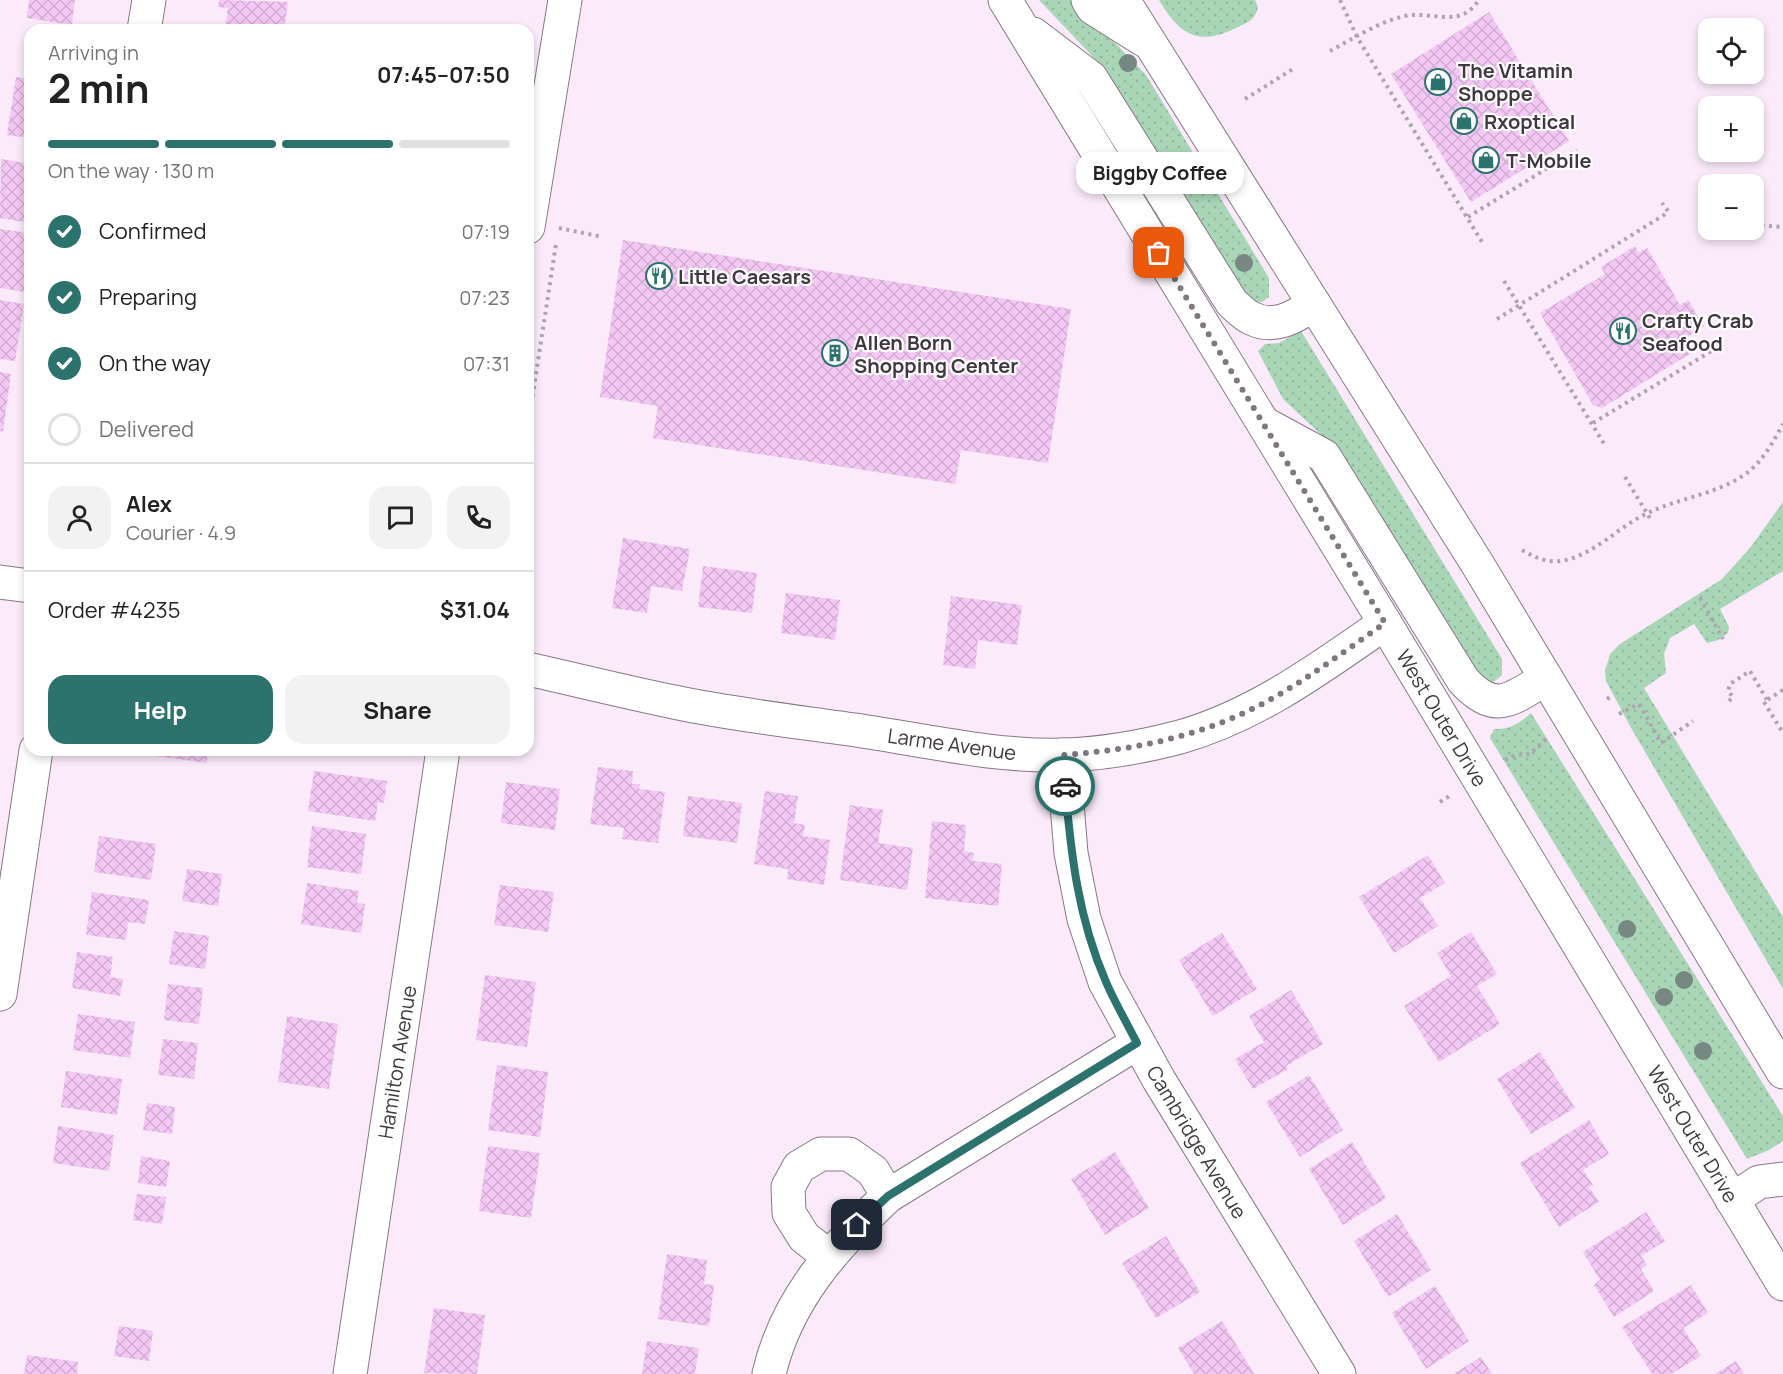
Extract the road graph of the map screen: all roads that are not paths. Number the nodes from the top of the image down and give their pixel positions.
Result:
1 (149, 0) edge
2 (565, 0) edge
3 (1088, 0) edge
4 (1123, 0) edge
5 (1012, 12) edge
6 (145, 24) edge
7 (1151, 44) junction
8 (543, 227) edge
9 (1314, 304) junction
10 (1263, 424) junction
11 (0, 582) edge
12 (24, 585) edge
13 (1385, 623) junction
14 (534, 670) edge
15 (1546, 678) junction
16 (1063, 755) junction
17 (35, 756) edge
18 (442, 756) edge
19 (0, 994) edge
20 (1137, 1043) junction
21 (1783, 1072) edge
22 (1783, 1179) edge
23 (888, 1196) junction
24 (1732, 1200) junction
25 (828, 1256) junction
26 (1783, 1284) edge
27 (350, 1374) edge
28 (768, 1374) edge
29 (1339, 1374) edge

1 - 6 main road
2 - 8 main road
3 - 7 main road
4 - 7 main road
5 - 9 main road
5 - 10 main road, West Outer Drive
7 - 9 main road
9 - 15 main road
10 - 13 main road, West Outer Drive
10 - 15 main road
11 - 12 main road
13 - 16 main road, Larme Avenue
13 - 24 main road, West Outer Drive
14 - 16 main road, Larme Avenue
15 - 21 main road
16 - 20 main road, Cambridge Avenue
17 - 19 main road
18 - 27 main road, Hamilton Avenue
20 - 23 main road
20 - 29 main road, Cambridge Avenue
22 - 24 main road
23 - 25 main road
23 - 25 main road
24 - 26 main road, West Outer Drive
25 - 28 main road

